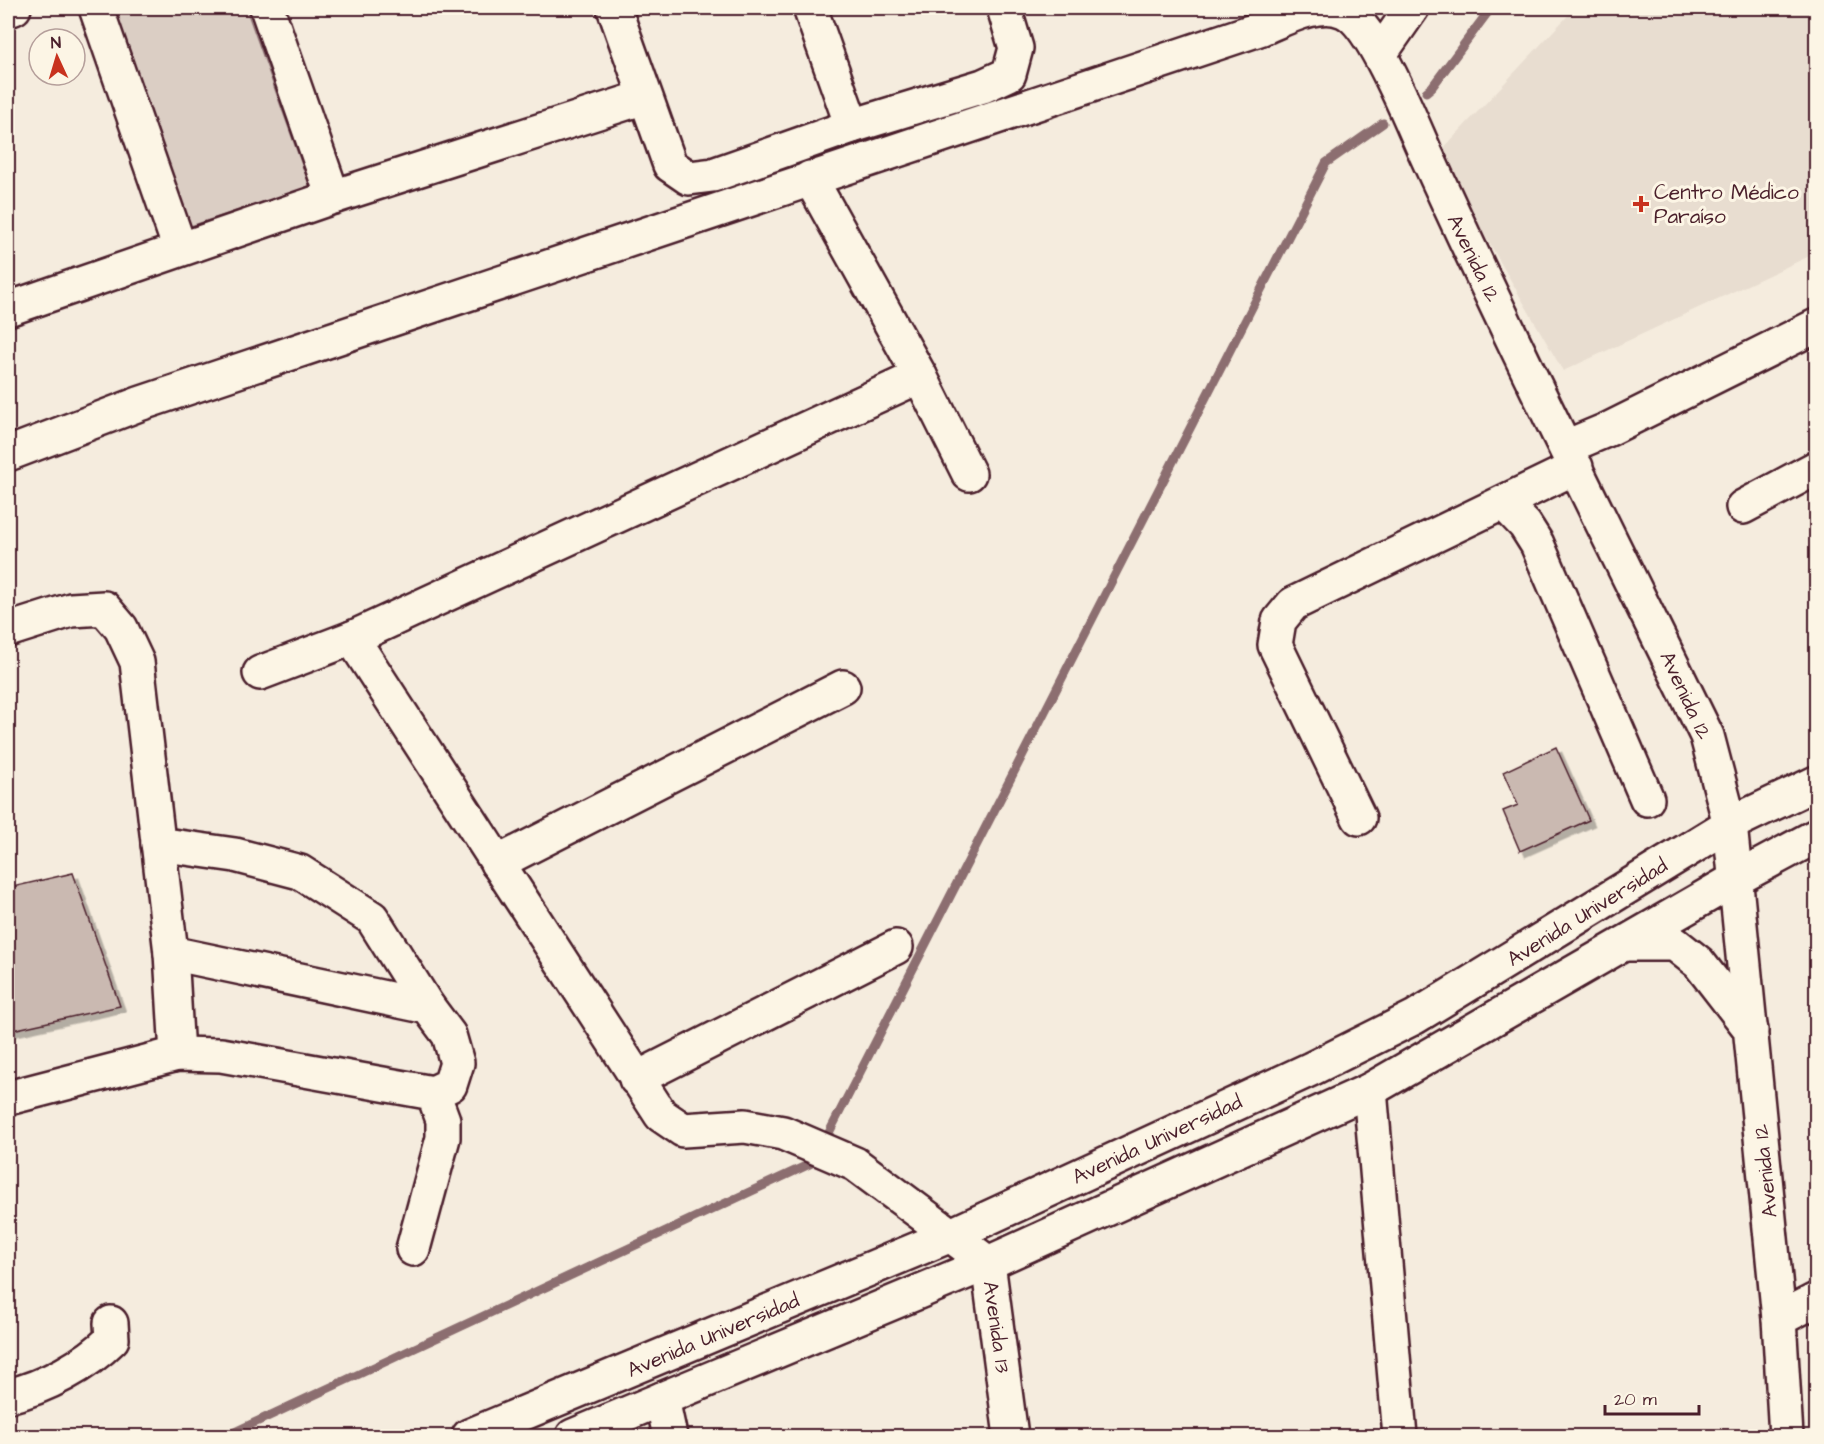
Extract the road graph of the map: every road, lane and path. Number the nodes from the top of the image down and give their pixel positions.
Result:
1 (14, 8) edge
2 (96, 8) edge
3 (267, 8) edge
4 (614, 8) edge
5 (810, 8) edge
6 (1004, 8) edge
7 (1412, 8) edge
8 (1306, 9) edge
9 (8, 10) edge
10 (1360, 14) edge
11 (1380, 54) junction
12 (645, 97) junction
13 (852, 126) junction
14 (810, 178) junction
15 (333, 197) junction
16 (180, 249) junction
17 (8, 309) edge
18 (1816, 326) edge
19 (920, 376) junction
20 (8, 454) edge
21 (1571, 457) junction
22 (1816, 468) edge
23 (969, 474) dead end
24 (1504, 503) junction
25 (1743, 507) dead end
26 (8, 630) edge
27 (352, 638) junction
28 (260, 673) dead end
29 (843, 687) dead end
30 (1816, 783) edge
31 (1647, 799) dead end
32 (1359, 819) dead end
33 (1730, 824) junction
34 (1816, 836) edge
35 (158, 843) junction
36 (497, 863) junction
37 (1736, 879) junction
38 (1622, 944) junction
39 (896, 947) dead end
40 (171, 953) junction
41 (428, 1007) junction
42 (1751, 1030) junction
43 (177, 1054) junction
44 (636, 1078) junction
45 (1370, 1090) junction
46 (433, 1093) junction
47 (8, 1098) edge
48 (951, 1235) junction
49 (413, 1250) dead end
50 (988, 1263) junction
51 (1816, 1300) edge
52 (1779, 1319) junction
53 (111, 1323) dead end
54 (8, 1396) edge
55 (662, 1399) junction
56 (469, 1437) edge
57 (573, 1437) edge
58 (670, 1437) edge
59 (1011, 1437) edge
60 (1400, 1437) edge
61 (1786, 1437) edge

1 - 9 street
2 - 16 street
3 - 15 street
4 - 12 street
5 - 13 street
6 - 13 street
7 - 11 street
8 - 10 street
8 - 14 street
10 - 11 street, Avenida 12
11 - 21 street, Avenida 12
12 - 13 street
12 - 15 street
14 - 19 street
14 - 20 street
15 - 16 street
16 - 17 street
18 - 21 street
19 - 23 street
19 - 27 street
21 - 24 street
21 - 33 street, Avenida 12
22 - 25 street
24 - 31 street
24 - 32 street
26 - 35 street
27 - 28 street
27 - 36 street, Avenida 13
29 - 36 street
30 - 33 street, Avenida Universidad
33 - 37 street, Avenida 12
33 - 48 street, Avenida Universidad
34 - 37 street, Avenida Universidad
35 - 40 street
35 - 41 street
36 - 44 street, Avenida 13
37 - 38 street, Avenida Universidad
37 - 42 street, Avenida 12
38 - 42 street
38 - 45 street, Avenida Universidad
39 - 44 street
40 - 41 street
40 - 43 street
41 - 46 street
42 - 52 street, Avenida 12
43 - 46 street
43 - 47 street
44 - 48 street, Avenida 13
45 - 50 street, Avenida Universidad
45 - 60 street
46 - 49 street
48 - 50 street, Avenida 13
48 - 56 street, Avenida Universidad
50 - 55 street, Avenida Universidad
50 - 59 street, Avenida 13
51 - 52 street
52 - 61 street, Avenida 12
53 - 54 street
55 - 57 street, Avenida Universidad
55 - 58 street

